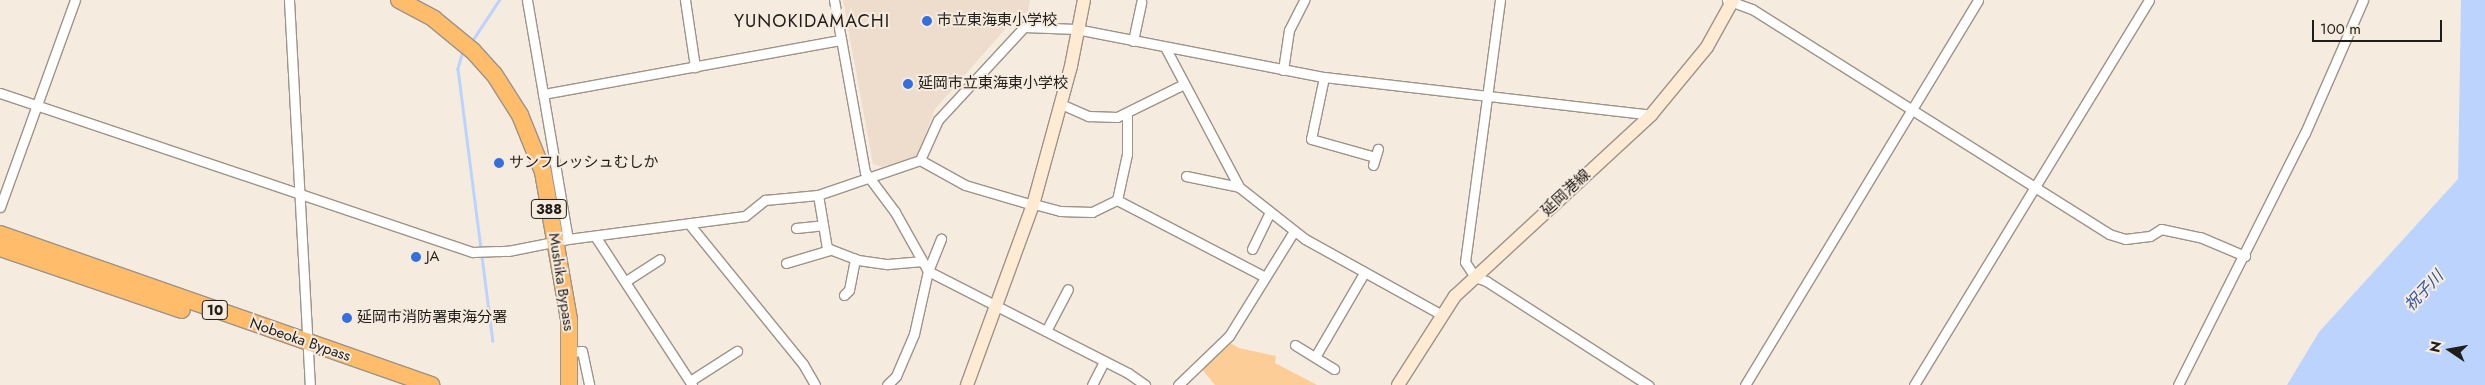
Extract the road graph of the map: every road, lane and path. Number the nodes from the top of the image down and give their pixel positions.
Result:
1 (75, 0) edge
2 (289, 0) edge
3 (399, 0) edge
4 (527, 0) edge
5 (685, 0) edge
6 (834, 0) edge
7 (1084, 0) edge
8 (1304, 0) edge
9 (1500, 0) edge
10 (1978, 0) edge
11 (2149, 0) edge
12 (2363, 0) edge
13 (1730, 1) edge
14 (1141, 2) dead end
15 (1076, 29) junction
16 (841, 40) junction
17 (1133, 41) junction
18 (1165, 48) junction
19 (695, 67) junction
20 (1283, 70) junction
21 (1324, 78) junction
22 (1184, 84) junction
23 (0, 93) edge
24 (543, 94) junction
25 (1488, 96) junction
26 (1061, 104) junction
27 (38, 106) junction
28 (1911, 110) junction
29 (1127, 114) junction
30 (1651, 116) junction
31 (1375, 157) dead end
32 (920, 160) junction
33 (869, 176) junction
34 (1186, 176) dead end
35 (1239, 187) junction
36 (2035, 187) junction
37 (300, 194) junction
38 (818, 195) junction
39 (1117, 200) junction
40 (1034, 205) junction
41 (0, 207) edge
42 (1270, 212) junction
43 (690, 225) junction
44 (822, 225) junction
45 (796, 228) dead end
46 (1294, 231) junction
47 (0, 234) edge
48 (595, 236) junction
49 (941, 238) dead end
50 (561, 241) junction
51 (0, 248) edge
52 (1252, 249) dead end
53 (830, 250) junction
54 (2244, 256) junction
55 (660, 259) dead end
56 (855, 259) junction
57 (920, 261) junction
58 (786, 263) dead end
59 (928, 271) junction
60 (1364, 273) junction
61 (1265, 277) junction
62 (1475, 277) junction
63 (626, 281) junction
64 (1068, 289) dead end
65 (844, 295) dead end
66 (996, 306) junction
67 (1442, 315) junction
68 (1046, 331) junction
69 (1295, 345) dead end
70 (308, 348) junction
71 (737, 351) dead end
72 (571, 352) junction
73 (1315, 357) junction
74 (1104, 361) junction
75 (1334, 369) dead end
76 (691, 383) edge
77 (1183, 383) edge
78 (310, 385) edge
79 (397, 385) edge
80 (430, 385) edge
81 (569, 385) edge
82 (590, 385) edge
83 (815, 385) edge
84 (887, 385) edge
85 (968, 385) edge
86 (1092, 385) edge
87 (1145, 385) edge
88 (1398, 385) edge
89 (1648, 385) edge
90 (1745, 385) edge
91 (1914, 385) edge
92 (2178, 385) edge

1 - 27 street
2 - 37 street
3 - 50 highway, Mushika Bypass / 388
4 - 24 street
5 - 19 street
6 - 16 street
7 - 15 main road
8 - 20 street
9 - 25 street
10 - 28 street
11 - 36 street
12 - 54 street
13 - 28 street
13 - 30 main road, 延岡港線
14 - 17 street
15 - 17 street
15 - 26 main road
15 - 32 street
16 - 19 street
16 - 33 street
17 - 18 street
18 - 20 street
18 - 22 street
19 - 24 street
20 - 21 street
21 - 25 street
21 - 31 street
22 - 29 street
22 - 35 street
23 - 27 street
24 - 50 street
25 - 30 street
25 - 62 street
26 - 29 street
26 - 40 main road
27 - 37 street
27 - 41 street
28 - 36 street
28 - 90 street
29 - 39 street
30 - 62 main road, 延岡港線
32 - 33 street
32 - 40 street
33 - 38 street
33 - 57 street
34 - 35 street
35 - 42 street
36 - 54 street
36 - 91 street
37 - 50 street
37 - 70 street
38 - 43 street
38 - 44 street
39 - 40 street
39 - 61 street
40 - 66 main road
42 - 46 street
42 - 52 street
43 - 48 street
43 - 83 street
44 - 45 street
44 - 53 street
46 - 60 street
46 - 61 street
47 - 70 highway, Nobeoka Bypass / 10
48 - 50 street
48 - 63 street
49 - 59 street
50 - 72 highway, Mushika Bypass / 388
51 - 70 highway, Nobeoka Bypass / 10
53 - 56 street
53 - 58 street
54 - 92 street
55 - 63 street
56 - 57 street
56 - 65 street
57 - 59 street
59 - 66 street
59 - 84 street
60 - 67 street
60 - 73 street
61 - 77 street
62 - 67 main road, 延岡港線
62 - 89 street
63 - 76 street
64 - 68 street
66 - 68 street
66 - 85 main road
67 - 88 main road, 延岡港線
68 - 74 street
69 - 73 street
70 - 78 street
70 - 79 highway, Nobeoka Bypass / 10
70 - 80 highway, Nobeoka Bypass / 10
71 - 76 street
72 - 81 highway, Mushika Bypass / 388
72 - 82 street
73 - 75 street
74 - 86 street
74 - 87 street

